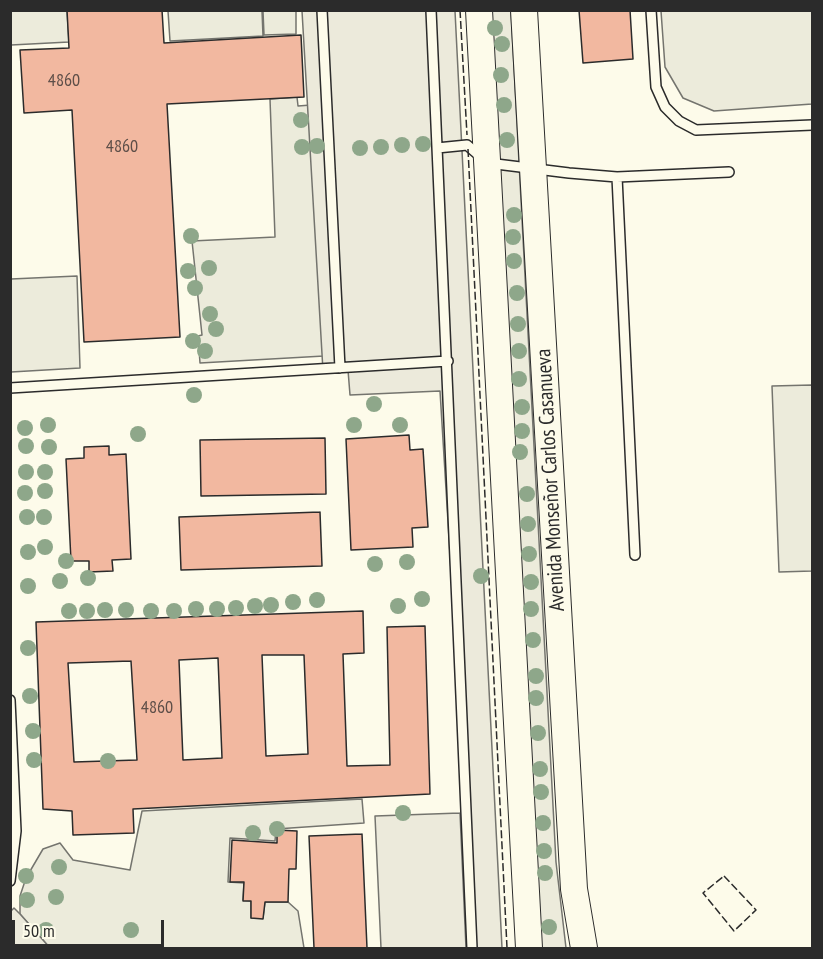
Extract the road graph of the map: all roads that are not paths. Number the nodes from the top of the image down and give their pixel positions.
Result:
1 (322, 10) edge
2 (431, 10) edge
3 (478, 10) edge
4 (524, 10) edge
5 (651, 10) edge
6 (813, 125) edge
7 (437, 148) junction
8 (488, 163) junction
9 (533, 170) junction
10 (729, 172) dead end
11 (617, 177) junction
12 (447, 361) junction
13 (340, 369) junction
14 (10, 388) edge
15 (634, 555) dead end
16 (10, 700) edge
17 (10, 881) edge
18 (472, 948) edge
19 (529, 948) edge
20 (585, 948) edge

1 - 13 lane
2 - 7 lane
3 - 8 main road
4 - 9 main road, Avenida Monseñor Carlos Casanueva
5 - 6 lane
7 - 8 lane
7 - 12 lane
8 - 9 lane
8 - 19 main road
9 - 11 lane
9 - 20 main road, Avenida Monseñor Carlos Casanueva
10 - 11 lane
11 - 15 lane
12 - 13 lane
12 - 18 lane
13 - 14 lane
16 - 17 lane

